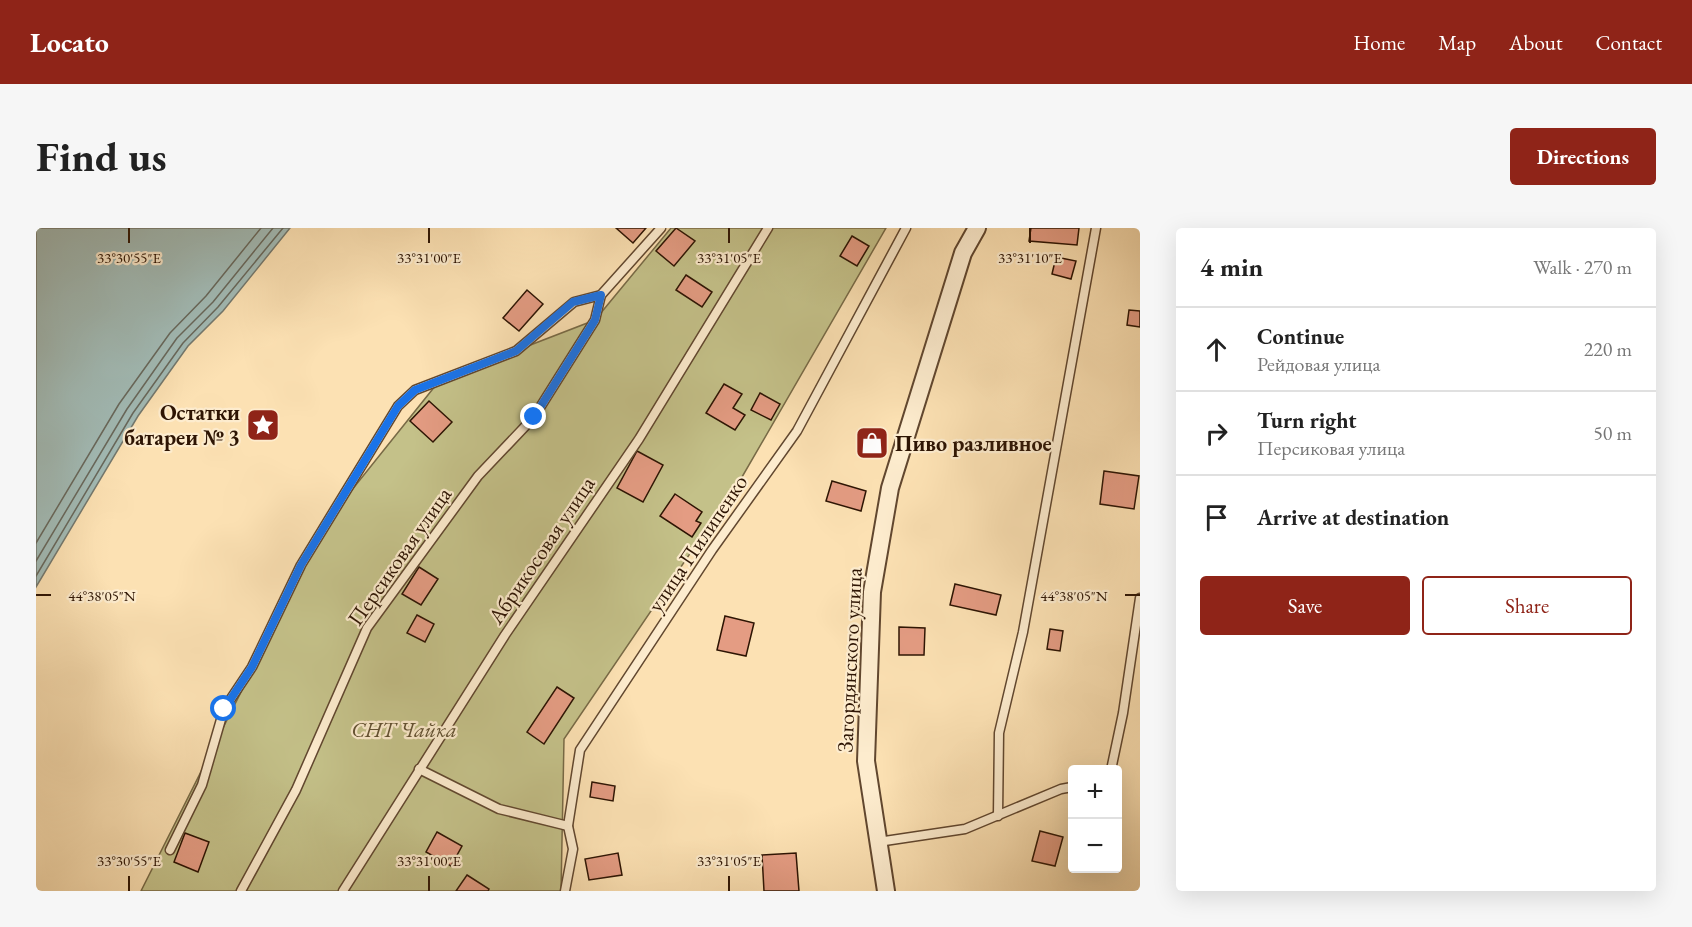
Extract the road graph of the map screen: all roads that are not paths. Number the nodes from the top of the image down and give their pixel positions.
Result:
1 (660, 228) edge
2 (768, 228) edge
3 (906, 228) edge
4 (975, 228) edge
5 (1096, 228) edge
6 (601, 295) junction
7 (1140, 598) edge
8 (1112, 765) edge
9 (418, 769) junction
10 (1068, 788) edge
11 (998, 816) junction
12 (568, 826) junction
13 (878, 843) junction
14 (170, 850) dead end
15 (241, 891) edge
16 (343, 891) edge
17 (565, 891) edge
18 (886, 891) edge

1 - 6 lane
2 - 9 lane, Абрикосовая улица
3 - 12 lane, улица Пилипенко
4 - 13 street, Загордянского улица
5 - 11 lane
6 - 14 lane
6 - 15 lane, Персиковая улица
7 - 8 lane
9 - 12 lane
9 - 16 lane, Абрикосовая улица
10 - 11 lane
11 - 13 lane
12 - 17 lane, улица Пилипенко
13 - 18 street, Загордянского улица

